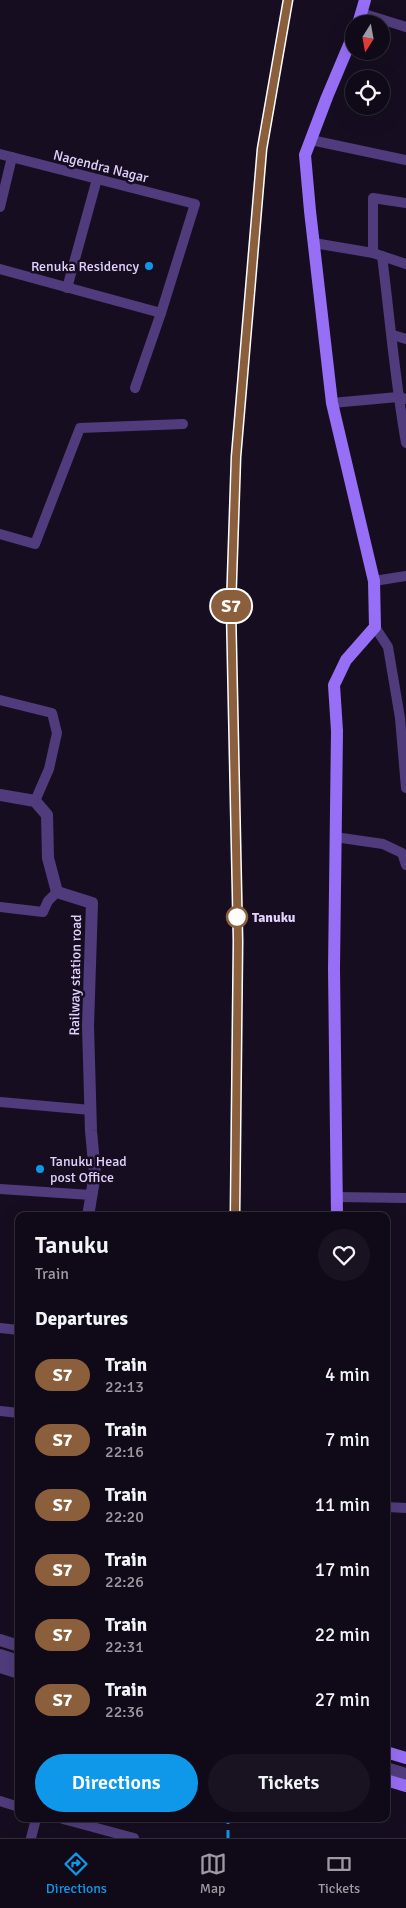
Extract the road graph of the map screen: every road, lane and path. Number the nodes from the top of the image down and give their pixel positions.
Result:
1 (365, 0) edge
2 (360, 15) edge
3 (390, 24) edge
4 (406, 27) edge
5 (345, 55) edge
6 (311, 140) junction
7 (0, 154) edge
8 (12, 157) junction
9 (406, 160) edge
10 (97, 179) junction
11 (406, 203) edge
12 (0, 207) edge
13 (314, 243) junction
14 (378, 255) junction
15 (406, 264) edge
16 (0, 269) edge
17 (67, 288) junction
18 (161, 313) junction
19 (393, 335) junction
20 (406, 339) edge
21 (135, 388) dead end
22 (402, 398) edge
23 (332, 402) junction
24 (183, 424) dead end
25 (406, 443) edge
26 (0, 534) edge
27 (406, 576) edge
28 (374, 581) junction
29 (375, 627) junction
30 (0, 700) edge
31 (406, 788) edge
32 (0, 795) edge
33 (35, 801) junction
34 (335, 837) junction
35 (406, 865) edge
36 (57, 892) junction
37 (0, 907) edge
38 (0, 1102) edge
39 (91, 1110) junction
40 (0, 1189) edge
41 (91, 1195) junction
42 (337, 1197) junction
43 (406, 1198) edge
44 (89, 1212) edge
45 (337, 1212) edge
46 (0, 1328) edge
47 (15, 1330) edge
48 (0, 1411) edge
49 (15, 1412) edge
50 (390, 1507) edge
51 (406, 1508) edge
52 (0, 1640) edge
53 (15, 1645) edge
54 (0, 1655) edge
55 (15, 1660) edge
56 (0, 1668) edge
57 (15, 1672) edge
58 (390, 1753) edge
59 (406, 1758) edge
60 (390, 1769) edge
61 (406, 1774) edge
62 (390, 1781) edge
63 (406, 1786) edge
64 (0, 1801) edge
65 (15, 1806) edge
66 (35, 1822) edge
67 (74, 1822) edge
68 (31, 1838) edge
69 (134, 1838) edge

1 - 2 main road
3 - 4 street
5 - 6 main road
6 - 9 street
6 - 13 main road
7 - 8 street, Nagendra Nagar
8 - 10 street, Nagendra Nagar
8 - 12 street
10 - 17 street
10 - 18 street, Nagendra Nagar
11 - 14 street
13 - 14 street
13 - 23 main road
14 - 15 street
14 - 19 street
16 - 17 street
17 - 18 street
18 - 21 street
19 - 20 street
19 - 22 street
22 - 23 street
22 - 25 street
23 - 28 main road
24 - 26 street
27 - 28 street
28 - 29 main road
29 - 31 street
29 - 34 main road
30 - 33 street
32 - 33 street
33 - 36 street
34 - 35 street
34 - 42 main road
36 - 37 street
36 - 39 street, Railway station road
38 - 39 street
39 - 41 street, Railway station road
40 - 41 street
41 - 44 street, Railway station road
42 - 43 street
42 - 45 main road
46 - 47 street
48 - 49 street
50 - 51 street
52 - 53 street
54 - 55 street
56 - 57 street
58 - 59 main road
60 - 61 street
62 - 63 main road
64 - 65 street
66 - 68 street
67 - 69 street

